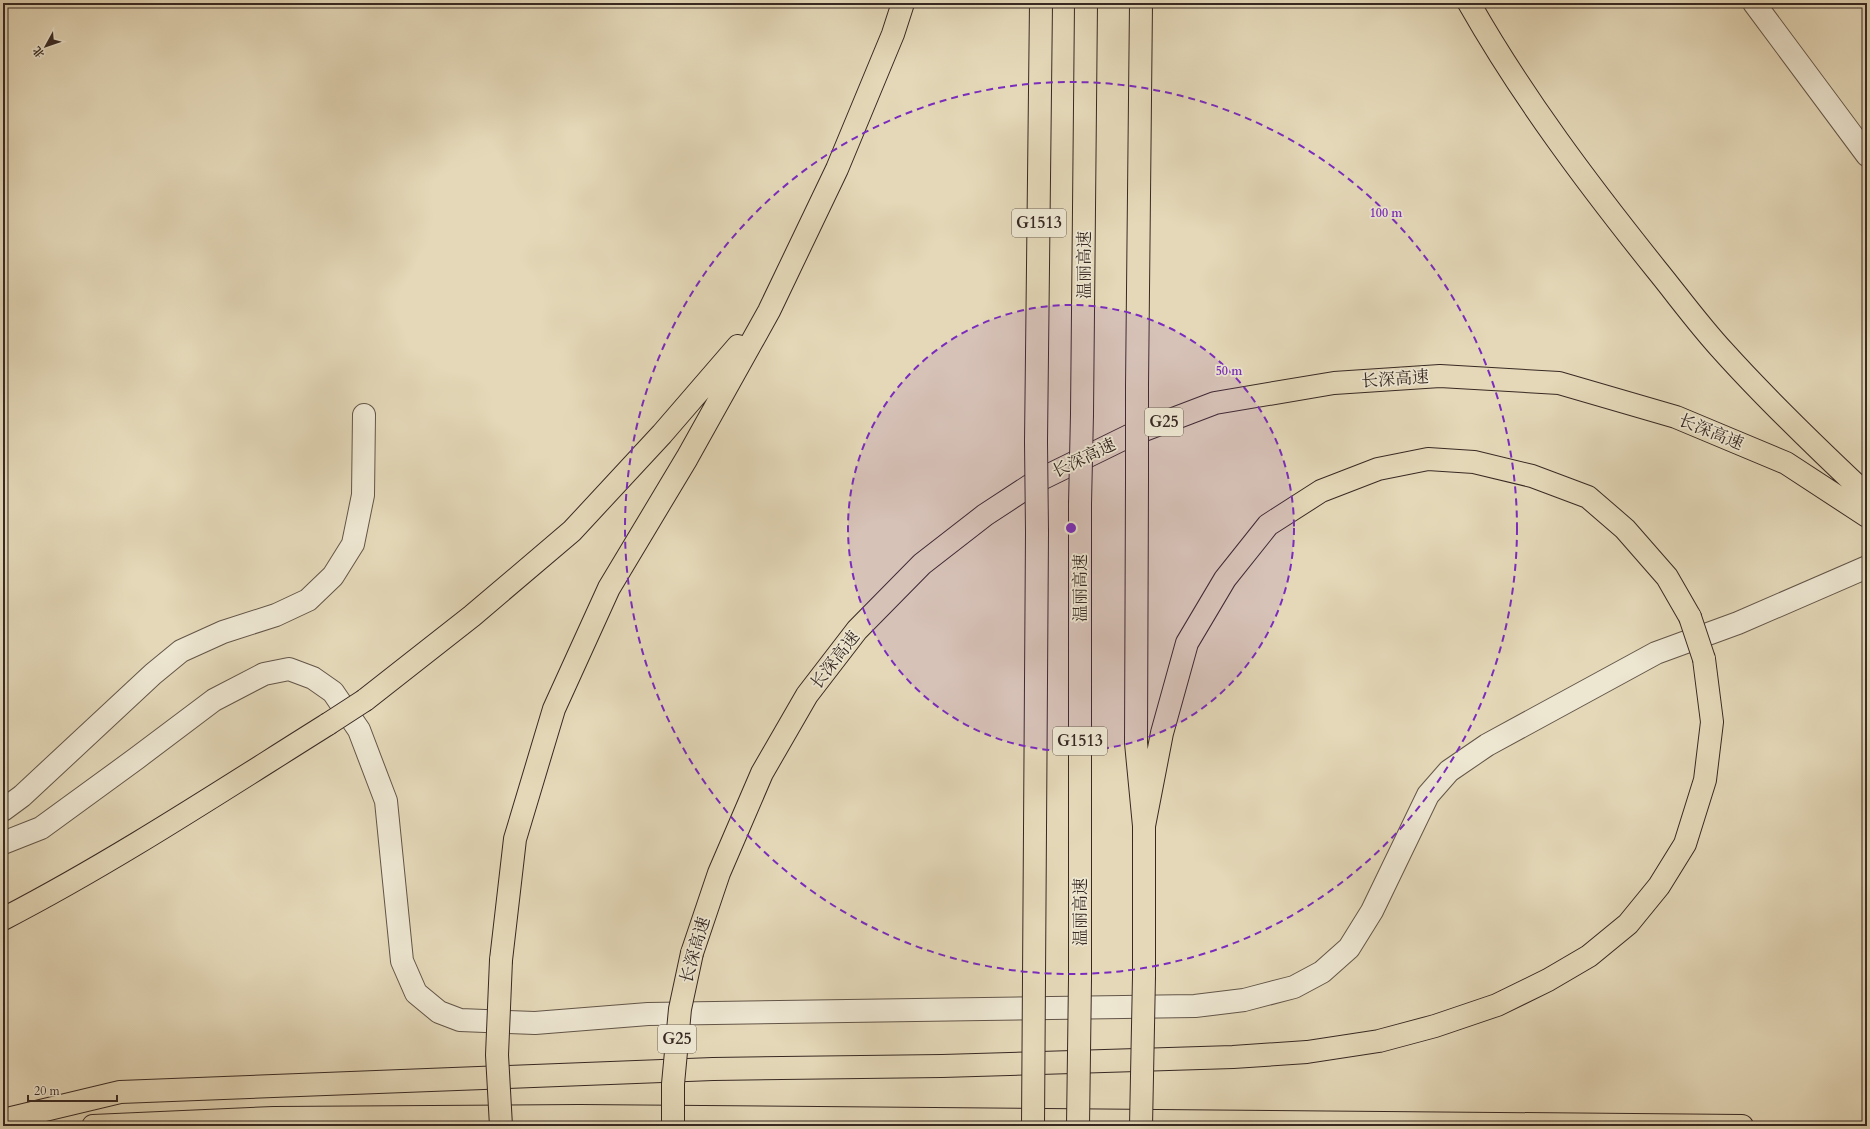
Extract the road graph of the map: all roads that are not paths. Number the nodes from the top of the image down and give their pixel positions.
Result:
1 (903, 3) edge
2 (1041, 3) edge
3 (1086, 3) edge
4 (1141, 3) edge
5 (1469, 3) edge
6 (1754, 3) edge
7 (1867, 155) edge
8 (769, 310) junction
9 (364, 415) dead end
10 (1867, 495) edge
11 (1867, 516) edge
12 (1867, 567) edge
13 (3, 810) edge
14 (1144, 826) junction
15 (3, 843) edge
16 (3, 919) edge
17 (3, 1120) edge
18 (93, 1126) edge
19 (501, 1126) edge
20 (673, 1126) edge
21 (1033, 1126) edge
22 (1078, 1126) edge
23 (1141, 1126) edge
24 (1742, 1126) edge

1 - 8 highway
2 - 21 highway, G1513, bridge
3 - 22 highway, 温丽高速 / G1513, bridge
4 - 14 highway, bridge
5 - 10 highway
6 - 7 street
8 - 16 highway, bridge
8 - 19 highway, bridge
9 - 13 street
11 - 20 highway, 长深高速 / G25, bridge
12 - 15 street
14 - 17 highway, bridge
14 - 23 highway, bridge
18 - 24 highway

